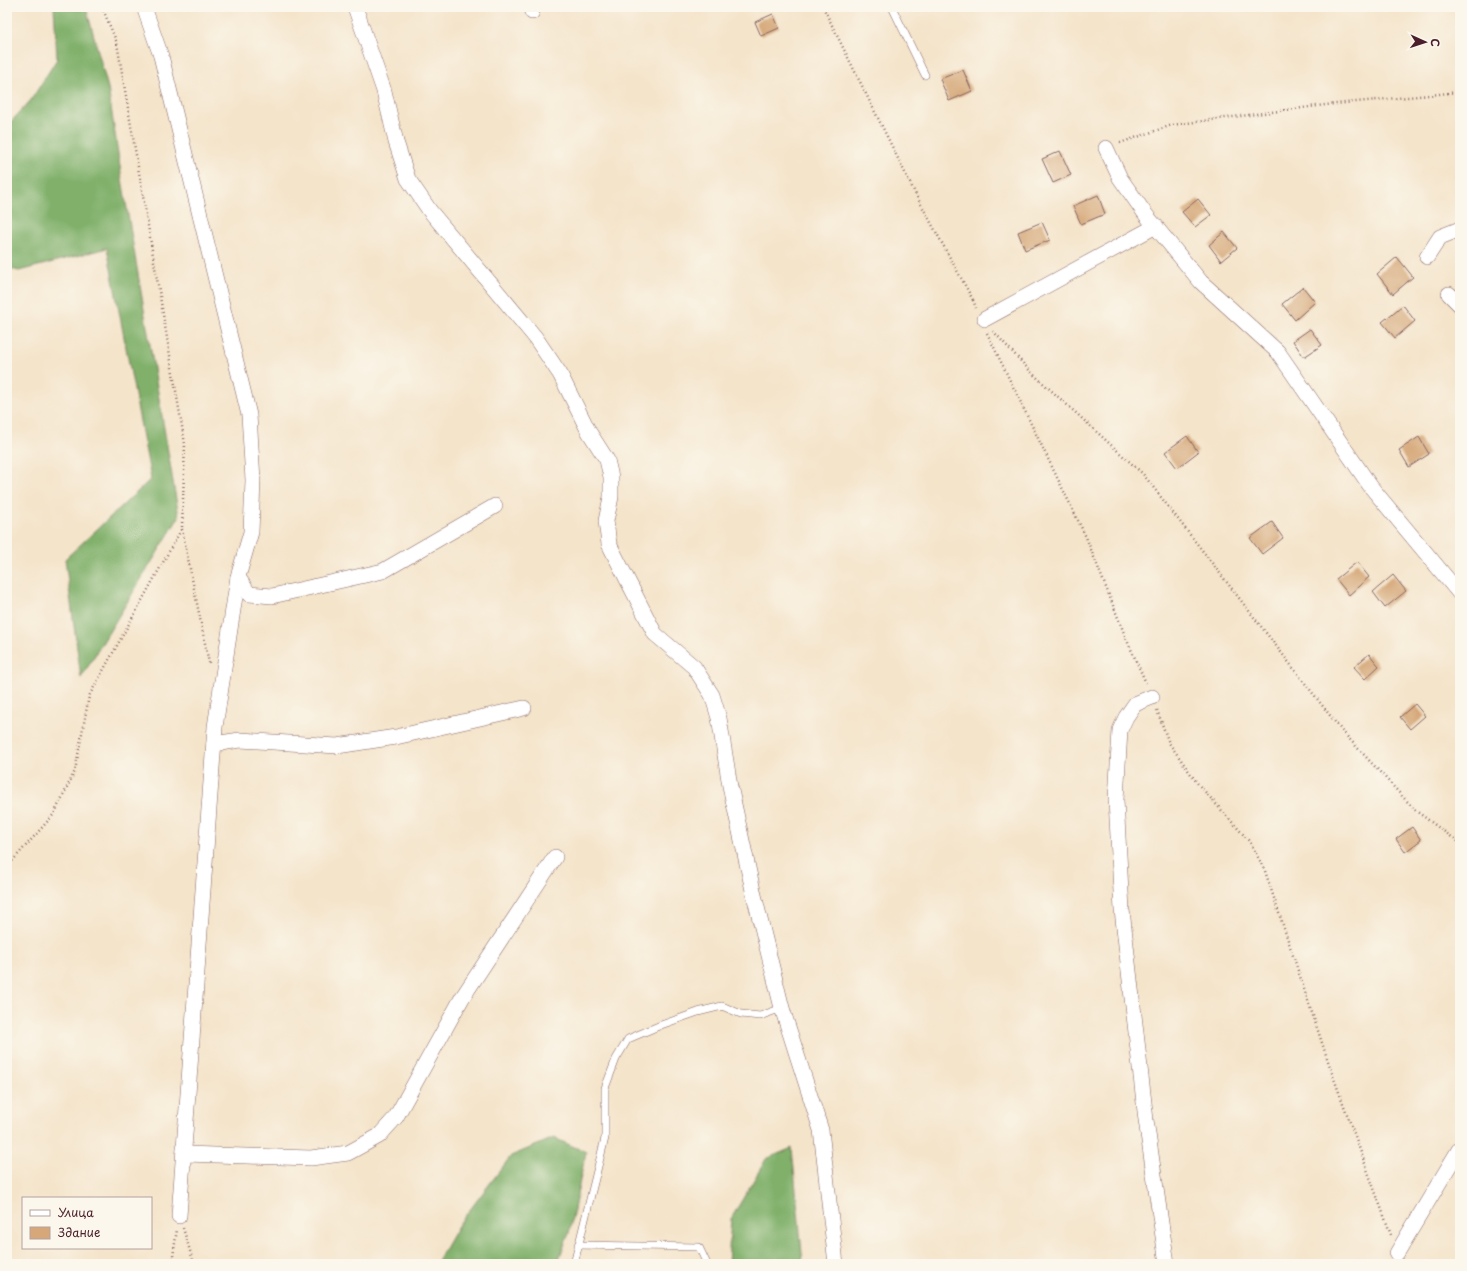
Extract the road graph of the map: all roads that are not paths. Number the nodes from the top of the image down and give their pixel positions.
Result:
1 (144, 7) edge
2 (355, 7) edge
3 (892, 7) edge
4 (925, 75) dead end
5 (1106, 148) road end
6 (1156, 226) junction
7 (1460, 229) edge
8 (1427, 257) dead end
9 (1449, 294) dead end
10 (1460, 306) edge
11 (983, 321) road end
12 (495, 506) dead end
13 (238, 577) junction
14 (1460, 594) edge
15 (1152, 697) road end
16 (524, 708) dead end
17 (214, 744) junction
18 (555, 857) dead end
19 (782, 1008) junction
20 (1460, 1148) edge
21 (185, 1154) junction
22 (179, 1216) road end
23 (578, 1245) junction
24 (1397, 1253) road end
25 (574, 1264) edge
26 (707, 1264) edge
27 (836, 1264) edge
28 (1167, 1264) edge

1 - 13 street
2 - 19 street
3 - 4 lane
5 - 6 street
6 - 11 street
6 - 14 street
7 - 8 street
9 - 10 street
12 - 13 street
13 - 17 street
15 - 28 street
16 - 17 street
17 - 21 street
18 - 21 street
19 - 23 lane
19 - 27 street
20 - 24 street
21 - 22 street
23 - 25 lane
23 - 26 lane

